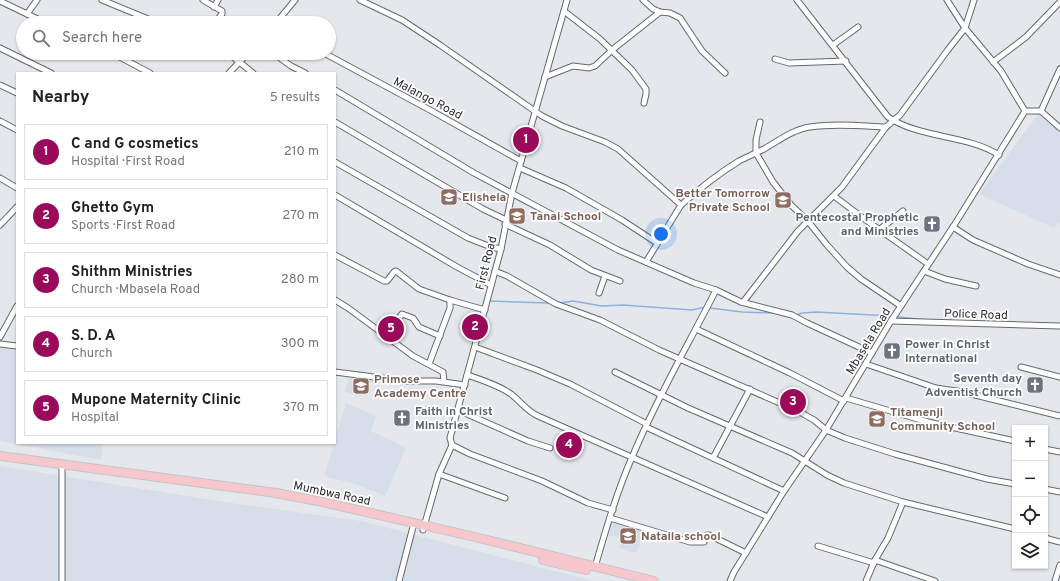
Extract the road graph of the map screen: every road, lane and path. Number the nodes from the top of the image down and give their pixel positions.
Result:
1 (0, 0) edge
2 (37, 0) edge
3 (102, 0) edge
4 (203, 0) edge
5 (218, 0) edge
6 (295, 0) edge
7 (360, 0) edge
8 (567, 0) edge
9 (643, 0) edge
10 (797, 0) edge
11 (947, 0) edge
12 (974, 0) edge
13 (1060, 2) edge
14 (214, 7) junction
15 (564, 11) junction
16 (660, 12) junction
17 (27, 14) junction
18 (31, 16) edge
19 (141, 16) edge
20 (220, 16) edge
21 (282, 16) edge
22 (858, 27) dead end
23 (965, 28) junction
24 (833, 45) junction
25 (0, 48) edge
26 (612, 50) junction
27 (16, 56) edge
28 (336, 59) edge
29 (775, 59) dead end
30 (24, 60) edge
31 (125, 60) edge
32 (235, 60) edge
33 (242, 60) edge
34 (283, 60) edge
35 (846, 61) junction
36 (993, 62) junction
37 (239, 63) junction
38 (1060, 69) edge
39 (49, 72) edge
40 (148, 72) edge
41 (230, 72) edge
42 (252, 72) edge
43 (303, 72) edge
44 (725, 73) dead end
45 (545, 77) junction
46 (0, 85) edge
47 (336, 91) edge
48 (16, 93) edge
49 (644, 103) dead end
50 (1025, 111) junction
51 (1041, 111) junction
52 (535, 112) junction
53 (894, 120) junction
54 (0, 121) edge
55 (760, 122) dead end
56 (336, 123) edge
57 (886, 127) junction
58 (1060, 128) edge
59 (16, 129) edge
60 (756, 153) junction
61 (999, 155) junction
62 (522, 161) junction
63 (336, 163) edge
64 (520, 168) junction
65 (0, 178) edge
66 (16, 187) edge
67 (512, 193) junction
68 (336, 196) edge
69 (834, 196) junction
70 (681, 205) junction
71 (16, 208) edge
72 (903, 211) dead end
73 (807, 220) junction
74 (506, 222) junction
75 (0, 225) edge
76 (953, 228) junction
77 (879, 230) junction
78 (657, 243) junction
79 (500, 249) junction
80 (336, 255) edge
81 (646, 262) junction
82 (928, 264) junction
83 (495, 271) junction
84 (924, 271) junction
85 (1060, 275) edge
86 (605, 276) junction
87 (620, 281) dead end
88 (491, 285) junction
89 (976, 286) dead end
90 (716, 290) junction
91 (599, 293) dead end
92 (450, 300) junction
93 (336, 301) edge
94 (744, 301) junction
95 (901, 306) junction
96 (16, 308) edge
97 (485, 310) junction
98 (892, 320) junction
99 (395, 323) dead end
100 (1060, 326) edge
101 (696, 329) junction
102 (440, 336) junction
103 (0, 337) edge
104 (0, 344) edge
105 (16, 346) edge
106 (475, 347) junction
107 (872, 353) junction
108 (680, 359) junction
109 (429, 364) junction
110 (866, 364) junction
111 (1021, 367) dead end
112 (336, 372) edge
113 (615, 372) dead end
114 (467, 375) junction
115 (1060, 377) edge
116 (444, 381) junction
117 (465, 385) junction
118 (750, 389) junction
119 (661, 396) junction
120 (845, 400) junction
121 (458, 410) junction
122 (1060, 416) edge
123 (647, 425) junction
124 (730, 427) junction
125 (826, 430) junction
126 (1012, 440) edge
127 (452, 445) junction
128 (550, 448) dead end
129 (1048, 450) edge
130 (1060, 452) edge
131 (0, 456) edge
132 (632, 457) junction
133 (713, 458) junction
134 (805, 460) junction
135 (0, 462) edge
136 (62, 468) junction
137 (439, 474) junction
138 (1012, 483) edge
139 (1048, 490) edge
140 (784, 491) junction
141 (1060, 492) edge
142 (505, 498) dead end
143 (903, 502) junction
144 (613, 510) junction
145 (610, 518) junction
146 (768, 518) junction
147 (413, 525) junction
148 (424, 528) junction
149 (1012, 528) edge
150 (1048, 539) edge
151 (1060, 542) edge
152 (818, 546) dead end
153 (746, 553) junction
154 (875, 561) junction
155 (1060, 565) edge
156 (595, 567) junction
157 (62, 581) edge
158 (399, 581) edge
159 (633, 581) edge
160 (654, 581) edge
161 (730, 581) edge
162 (866, 581) edge
163 (935, 581) edge
164 (1055, 581) edge

1 - 17 street
2 - 17 street
3 - 19 street
4 - 14 street
5 - 14 street
6 - 21 street
7 - 52 street
8 - 15 street, First Road
9 - 16 street
10 - 24 street
11 - 23 street
12 - 23 street
13 - 36 street
14 - 20 street
15 - 26 street
15 - 45 street, First Road
16 - 26 street
16 - 44 street
17 - 18 street
22 - 24 street
23 - 36 street
23 - 53 street
24 - 35 street
25 - 27 street
26 - 45 street
26 - 49 street
28 - 62 street, Malango Road
29 - 35 street
30 - 39 street
31 - 40 street
32 - 37 street
33 - 37 street
34 - 43 street
35 - 53 street
36 - 50 street
37 - 41 street
37 - 42 street
38 - 51 street
45 - 52 street, First Road
46 - 48 street
47 - 67 street
50 - 51 street
50 - 61 street, Mbasela Road
51 - 58 street
52 - 62 street, First Road
52 - 70 street
53 - 57 street
53 - 61 street
54 - 59 street
55 - 60 street
56 - 74 street
57 - 60 street
57 - 69 street
60 - 70 street
60 - 73 street
61 - 76 street, Mbasela Road
62 - 64 street, First Road
63 - 79 street
64 - 67 street, First Road
64 - 78 street
65 - 66 street
67 - 74 street, First Road
67 - 81 street
68 - 88 street
69 - 73 street
69 - 77 street
70 - 78 street
71 - 75 street
72 - 77 street
73 - 94 street
73 - 95 street
74 - 79 street, First Road
74 - 86 street
76 - 82 street, Mbasela Road
76 - 85 street
77 - 82 street
78 - 81 street
79 - 83 street, First Road
80 - 92 street
81 - 90 street
82 - 84 street, Mbasela Road
83 - 88 street, First Road
83 - 108 street
84 - 89 street
84 - 95 street, Mbasela Road
86 - 87 street
86 - 91 street
88 - 97 street, First Road
90 - 94 street
90 - 101 street
92 - 97 street
92 - 102 street
93 - 109 street
94 - 107 street
95 - 98 street, Mbasela Road
96 - 103 street
97 - 106 street, First Road
98 - 100 street, Police Road
98 - 107 street, Mbasela Road
99 - 102 street
101 - 108 street
101 - 120 street
102 - 109 street
104 - 105 street
106 - 114 street, First Road
106 - 123 street
107 - 110 street, Mbasela Road
108 - 118 street
108 - 119 street
109 - 116 street
110 - 120 street, Mbasela Road
110 - 122 street
111 - 115 street
112 - 116 street
113 - 119 street
114 - 117 street, First Road
114 - 132 street
116 - 117 street
117 - 121 street, First Road
118 - 124 street
118 - 125 street
119 - 123 street
119 - 124 street
120 - 125 street, Mbasela Road
120 - 126 street
121 - 127 street, First Road
121 - 128 street
123 - 132 street
123 - 133 street
124 - 133 street
124 - 134 street
125 - 134 street, Mbasela Road
125 - 138 street
127 - 137 street, First Road
127 - 144 street
129 - 130 street
131 - 136 main road, Mumbwa Road
132 - 144 street
132 - 146 street
133 - 140 street
134 - 140 street, Mbasela Road
134 - 143 street
135 - 136 main road, Mumbwa Road
136 - 147 main road, Mumbwa Road
136 - 157 street
137 - 142 street
137 - 148 street, First Road
139 - 141 street
140 - 146 street, Mbasela Road
143 - 149 street
143 - 154 street
144 - 145 street
145 - 153 street
145 - 156 street
146 - 153 street, Mbasela Road
147 - 148 main road, Mumbwa Road
147 - 158 street
148 - 156 main road, Mumbwa Road
148 - 159 main road, Mumbwa Road
150 - 151 street
152 - 154 street
153 - 161 street, Mbasela Road
154 - 162 street
154 - 163 street
155 - 164 street
156 - 160 main road, Mumbwa Road

